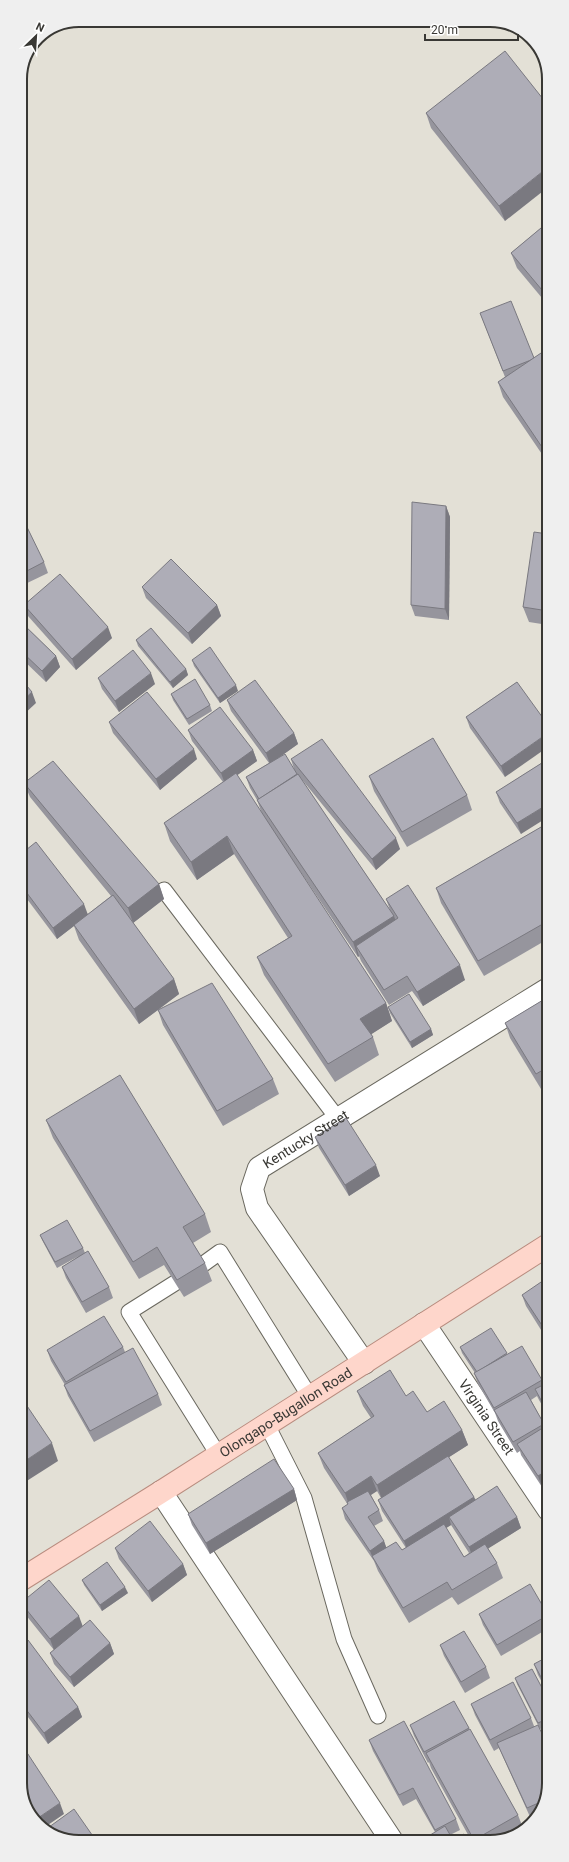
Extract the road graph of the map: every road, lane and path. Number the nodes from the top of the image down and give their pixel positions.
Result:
1 (164, 890) dead end
2 (542, 993) edge
3 (338, 1119) junction
4 (542, 1249) edge
5 (202, 1265) edge
6 (175, 1283) edge
7 (424, 1324) junction
8 (364, 1363) junction
9 (310, 1397) junction
10 (267, 1425) junction
11 (219, 1456) junction
12 (161, 1492) junction
13 (542, 1500) edge
14 (27, 1576) edge
15 (378, 1716) dead end
16 (389, 1835) edge

1 - 3 lane
2 - 3 street, Kentucky Street
3 - 8 street, Kentucky Street
4 - 7 main road, Olongapo-Bugallon Road
5 - 9 lane
6 - 11 lane
7 - 8 main road, Olongapo-Bugallon Road
7 - 13 street, Virginia Street
8 - 9 main road, Olongapo-Bugallon Road
9 - 10 main road, Olongapo-Bugallon Road
10 - 11 main road, Olongapo-Bugallon Road
10 - 15 lane
11 - 12 main road, Olongapo-Bugallon Road
12 - 14 main road, Olongapo-Bugallon Road
12 - 16 street

